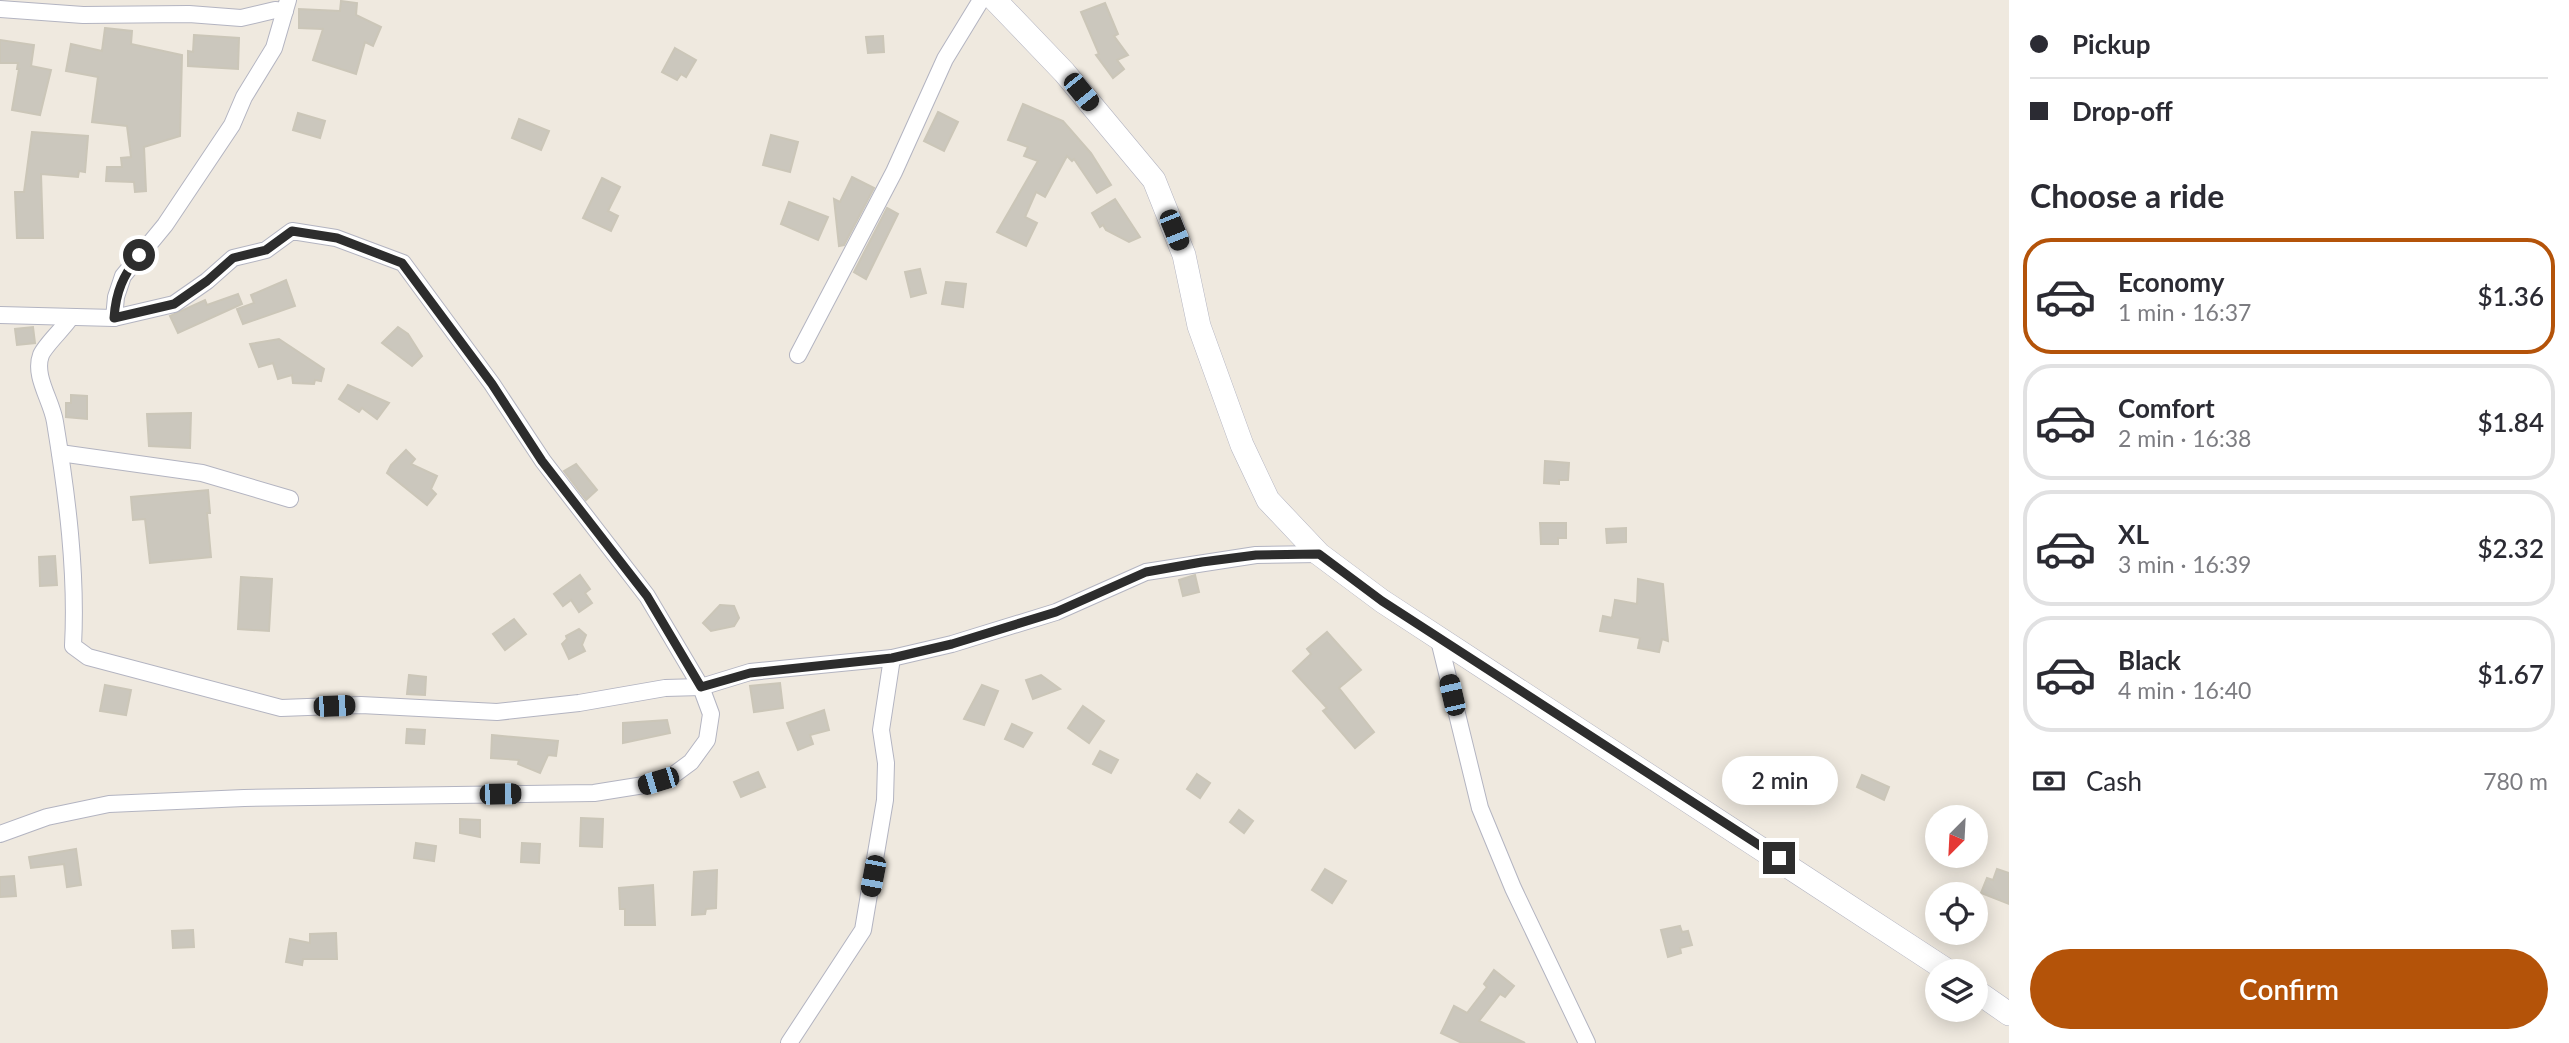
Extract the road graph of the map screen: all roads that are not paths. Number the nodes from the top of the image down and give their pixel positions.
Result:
1 (981, 0) edge
2 (995, 0) edge
3 (286, 6) edge
4 (0, 9) edge
5 (0, 315) edge
6 (71, 317) junction
7 (114, 318) junction
8 (798, 355) dead end
9 (60, 453) junction
10 (290, 499) dead end
11 (1319, 554) junction
12 (1438, 636) junction
13 (892, 658) junction
14 (701, 687) junction
15 (0, 834) edge
16 (1930, 959) edge
17 (1988, 999) edge
18 (2009, 1014) edge
19 (789, 1043) edge
20 (1587, 1043) edge

1 - 8 street
2 - 11 street
3 - 4 street
3 - 7 street
5 - 6 street
6 - 7 street
6 - 9 street
7 - 14 street
9 - 10 street
9 - 14 street
11 - 12 street
11 - 13 street
12 - 16 street
12 - 20 street
13 - 14 street
13 - 19 street
14 - 15 street
17 - 18 street

